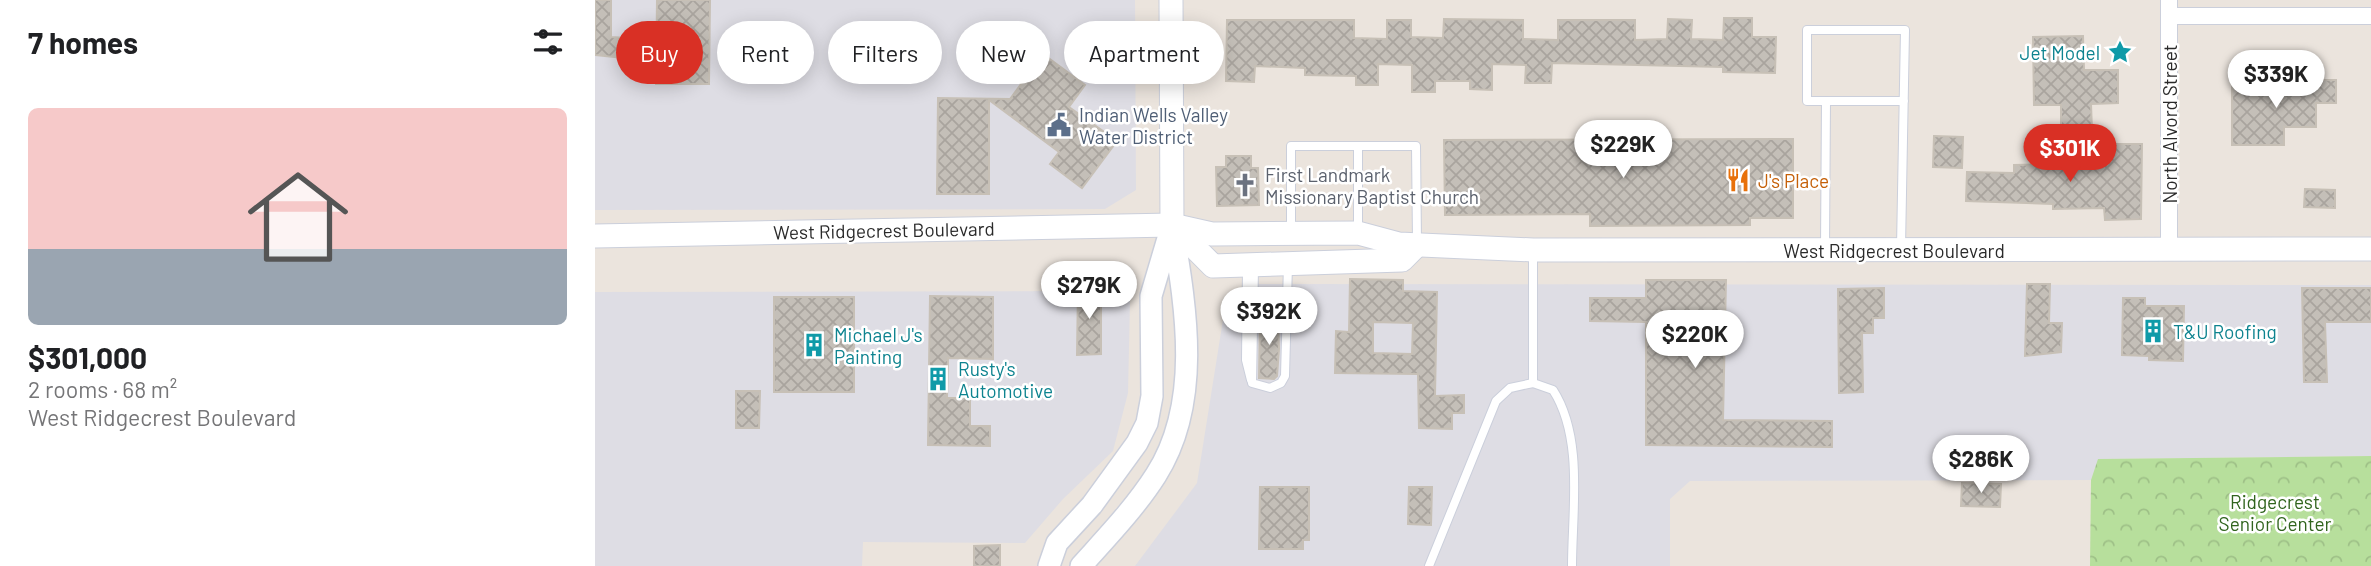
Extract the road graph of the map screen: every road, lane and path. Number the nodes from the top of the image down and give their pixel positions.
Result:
1 (1171, 0) edge
2 (2169, 8) edge
3 (2371, 16) edge
4 (1826, 101) junction
5 (1904, 101) junction
6 (1358, 146) junction
7 (1172, 225) junction
8 (1358, 233) junction
9 (1291, 234) junction
10 (595, 236) edge
11 (1417, 245) junction
12 (2169, 249) junction
13 (2371, 249) edge
14 (1534, 250) junction
15 (1825, 250) junction
16 (1901, 250) junction
17 (1288, 262) junction
18 (1251, 264) junction
19 (1533, 383) junction
20 (1049, 566) edge
21 (1081, 566) edge
22 (1429, 566) edge
23 (1572, 566) edge

1 - 7 main road
2 - 3 street
2 - 12 street, North Alvord Street
4 - 5 lane
4 - 5 lane
4 - 15 lane
5 - 16 lane
6 - 8 lane
6 - 9 lane
6 - 11 lane
7 - 9 main road, West Ridgecrest Boulevard
7 - 10 main road, West Ridgecrest Boulevard
7 - 18 main road
7 - 20 street
7 - 21 street
8 - 9 main road, West Ridgecrest Boulevard
8 - 11 main road, West Ridgecrest Boulevard
11 - 14 main road, West Ridgecrest Boulevard
11 - 17 main road
12 - 13 main road, West Ridgecrest Boulevard
12 - 16 main road, West Ridgecrest Boulevard
14 - 15 main road, West Ridgecrest Boulevard
14 - 19 lane
15 - 16 main road, West Ridgecrest Boulevard
17 - 18 main road
17 - 18 lane
19 - 22 lane
19 - 23 lane

